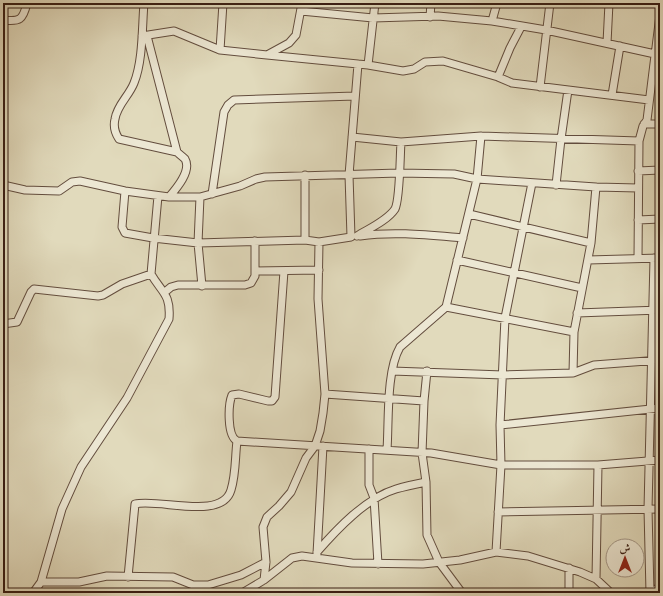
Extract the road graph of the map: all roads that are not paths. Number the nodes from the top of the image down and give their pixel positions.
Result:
1 (26, 3) edge
2 (144, 3) edge
3 (223, 3) edge
4 (302, 3) edge
5 (375, 3) edge
6 (431, 3) edge
7 (497, 3) edge
8 (550, 3) edge
9 (609, 3) edge
10 (301, 11) junction
11 (660, 15) edge
12 (430, 17) junction
13 (373, 18) junction
14 (3, 20) edge
15 (492, 20) junction
16 (521, 27) junction
17 (546, 30) junction
18 (144, 36) junction
19 (607, 43) junction
20 (620, 46) junction
21 (220, 50) junction
22 (655, 54) junction
23 (267, 55) junction
24 (358, 64) junction
25 (368, 65) junction
26 (657, 67) edge
27 (498, 77) junction
28 (540, 86) junction
29 (568, 90) junction
30 (612, 95) junction
31 (355, 96) junction
32 (649, 100) junction
33 (644, 124) junction
34 (660, 124) edge
35 (481, 136) junction
36 (352, 137) junction
37 (561, 139) junction
38 (639, 141) junction
39 (401, 142) junction
40 (177, 152) junction
41 (660, 170) edge
42 (638, 171) junction
43 (399, 173) junction
44 (349, 174) junction
45 (305, 175) junction
46 (476, 179) junction
47 (532, 183) junction
48 (3, 185) edge
49 (556, 185) junction
50 (596, 187) junction
51 (638, 188) junction
52 (125, 191) junction
53 (212, 194) junction
54 (158, 196) junction
55 (169, 197) junction
56 (200, 197) junction
57 (469, 214) junction
58 (660, 219) edge
59 (638, 220) junction
60 (523, 228) junction
61 (354, 236) junction
62 (153, 238) junction
63 (463, 238) junction
64 (305, 240) junction
65 (255, 241) junction
66 (319, 242) junction
67 (198, 243) junction
68 (591, 243) junction
69 (638, 258) junction
70 (657, 258) edge
71 (457, 260) junction
72 (588, 260) junction
73 (318, 270) junction
74 (254, 271) junction
75 (284, 271) junction
76 (150, 274) junction
77 (512, 274) junction
78 (202, 286) junction
79 (582, 288) junction
80 (165, 292) junction
81 (446, 307) junction
82 (657, 310) edge
83 (578, 313) junction
84 (505, 318) junction
85 (3, 324) edge
86 (574, 332) junction
87 (660, 360) edge
88 (652, 361) junction
89 (392, 370) junction
90 (427, 371) junction
91 (573, 373) junction
92 (503, 375) junction
93 (325, 394) junction
94 (390, 398) junction
95 (424, 401) junction
96 (660, 408) edge
97 (650, 409) junction
98 (500, 425) junction
99 (237, 441) junction
100 (315, 446) junction
101 (322, 446) junction
102 (369, 449) junction
103 (387, 450) junction
104 (422, 453) junction
105 (660, 460) edge
106 (649, 461) junction
107 (501, 465) junction
108 (598, 465) junction
109 (426, 482) junction
110 (374, 498) junction
111 (648, 509) junction
112 (660, 509) edge
113 (598, 510) junction
114 (498, 512) junction
115 (496, 552) junction
116 (317, 555) junction
117 (266, 562) junction
118 (439, 562) junction
119 (378, 564) junction
120 (569, 568) junction
121 (128, 577) junction
122 (596, 579) junction
123 (264, 580) junction
124 (41, 582) junction
125 (660, 586) edge
126 (33, 593) edge
127 (242, 593) edge
128 (462, 593) edge
129 (569, 593) edge
130 (611, 593) edge
131 (651, 593) edge

1 - 14 street
2 - 18 street
3 - 21 street
4 - 10 street
5 - 13 street
6 - 12 street
7 - 15 street
8 - 17 street
9 - 19 street
10 - 13 street
10 - 23 street
11 - 22 street
12 - 13 street
12 - 15 street
13 - 25 street
15 - 16 street
16 - 17 street
16 - 27 street
17 - 19 street
17 - 28 street
18 - 21 street
18 - 40 street
18 - 40 street
19 - 20 street
20 - 22 street
20 - 30 street
21 - 23 street
22 - 26 street
23 - 24 street
24 - 25 street
24 - 31 street
25 - 27 street
26 - 32 street
27 - 28 street
28 - 29 street
29 - 30 street
29 - 37 street
30 - 32 street
31 - 36 street
31 - 53 street
32 - 33 street
33 - 34 street
33 - 38 street
35 - 37 street
35 - 39 street
35 - 46 street
36 - 39 street
36 - 44 street
37 - 38 street
37 - 49 street
38 - 42 street
39 - 43 street
40 - 55 street
41 - 42 street
42 - 51 street
43 - 44 street
43 - 46 street
43 - 61 street
44 - 45 street
44 - 61 street
45 - 53 street
45 - 64 street
46 - 47 street
46 - 57 street
47 - 49 street
47 - 60 street
48 - 52 street
49 - 50 street
50 - 51 street
50 - 68 street
51 - 59 street
52 - 54 street
52 - 62 street
53 - 56 street
54 - 55 street
54 - 62 street
55 - 56 street
56 - 67 street
57 - 60 street
57 - 63 street
58 - 59 street
59 - 69 street
60 - 68 street
60 - 77 street
61 - 63 street
61 - 66 street
62 - 67 street
62 - 76 street
63 - 71 street
64 - 65 street
64 - 66 street
65 - 67 street
65 - 74 street
66 - 73 street
67 - 78 street
68 - 72 street
69 - 70 street
69 - 72 street
70 - 82 street
71 - 77 street
71 - 81 street
72 - 79 street
73 - 75 street
73 - 93 street
74 - 75 street
74 - 78 street
75 - 99 street
76 - 80 street
76 - 85 street
77 - 79 street
77 - 84 street
78 - 80 street
79 - 83 street
80 - 124 street
81 - 84 street
81 - 89 street
82 - 83 street
82 - 88 street
83 - 86 street
84 - 86 street
84 - 92 street
86 - 91 street
87 - 88 street
88 - 91 street
88 - 97 street
89 - 90 street
89 - 94 street
90 - 92 street
90 - 95 street
91 - 92 street
92 - 98 street
93 - 94 street
93 - 100 street
94 - 95 street
94 - 103 street
95 - 104 street
96 - 97 street
97 - 98 street
97 - 106 street
98 - 107 street
99 - 100 street
99 - 121 street
100 - 101 street
100 - 117 street
101 - 102 street
101 - 116 street
102 - 103 street
102 - 110 street
103 - 104 street
104 - 107 street
104 - 109 street
105 - 106 street
106 - 108 street
106 - 111 street
107 - 108 street
107 - 114 street
108 - 113 street
109 - 110 street
109 - 118 street
110 - 116 street
110 - 119 street
111 - 112 street
111 - 113 street
111 - 131 street
113 - 114 street
113 - 122 street
114 - 115 street
115 - 118 street
115 - 120 street
116 - 119 street
116 - 123 street
117 - 121 street
117 - 123 street
118 - 119 street
118 - 128 street
120 - 122 street
120 - 129 street
121 - 124 street
122 - 130 street
123 - 127 street
124 - 126 street
125 - 131 street

